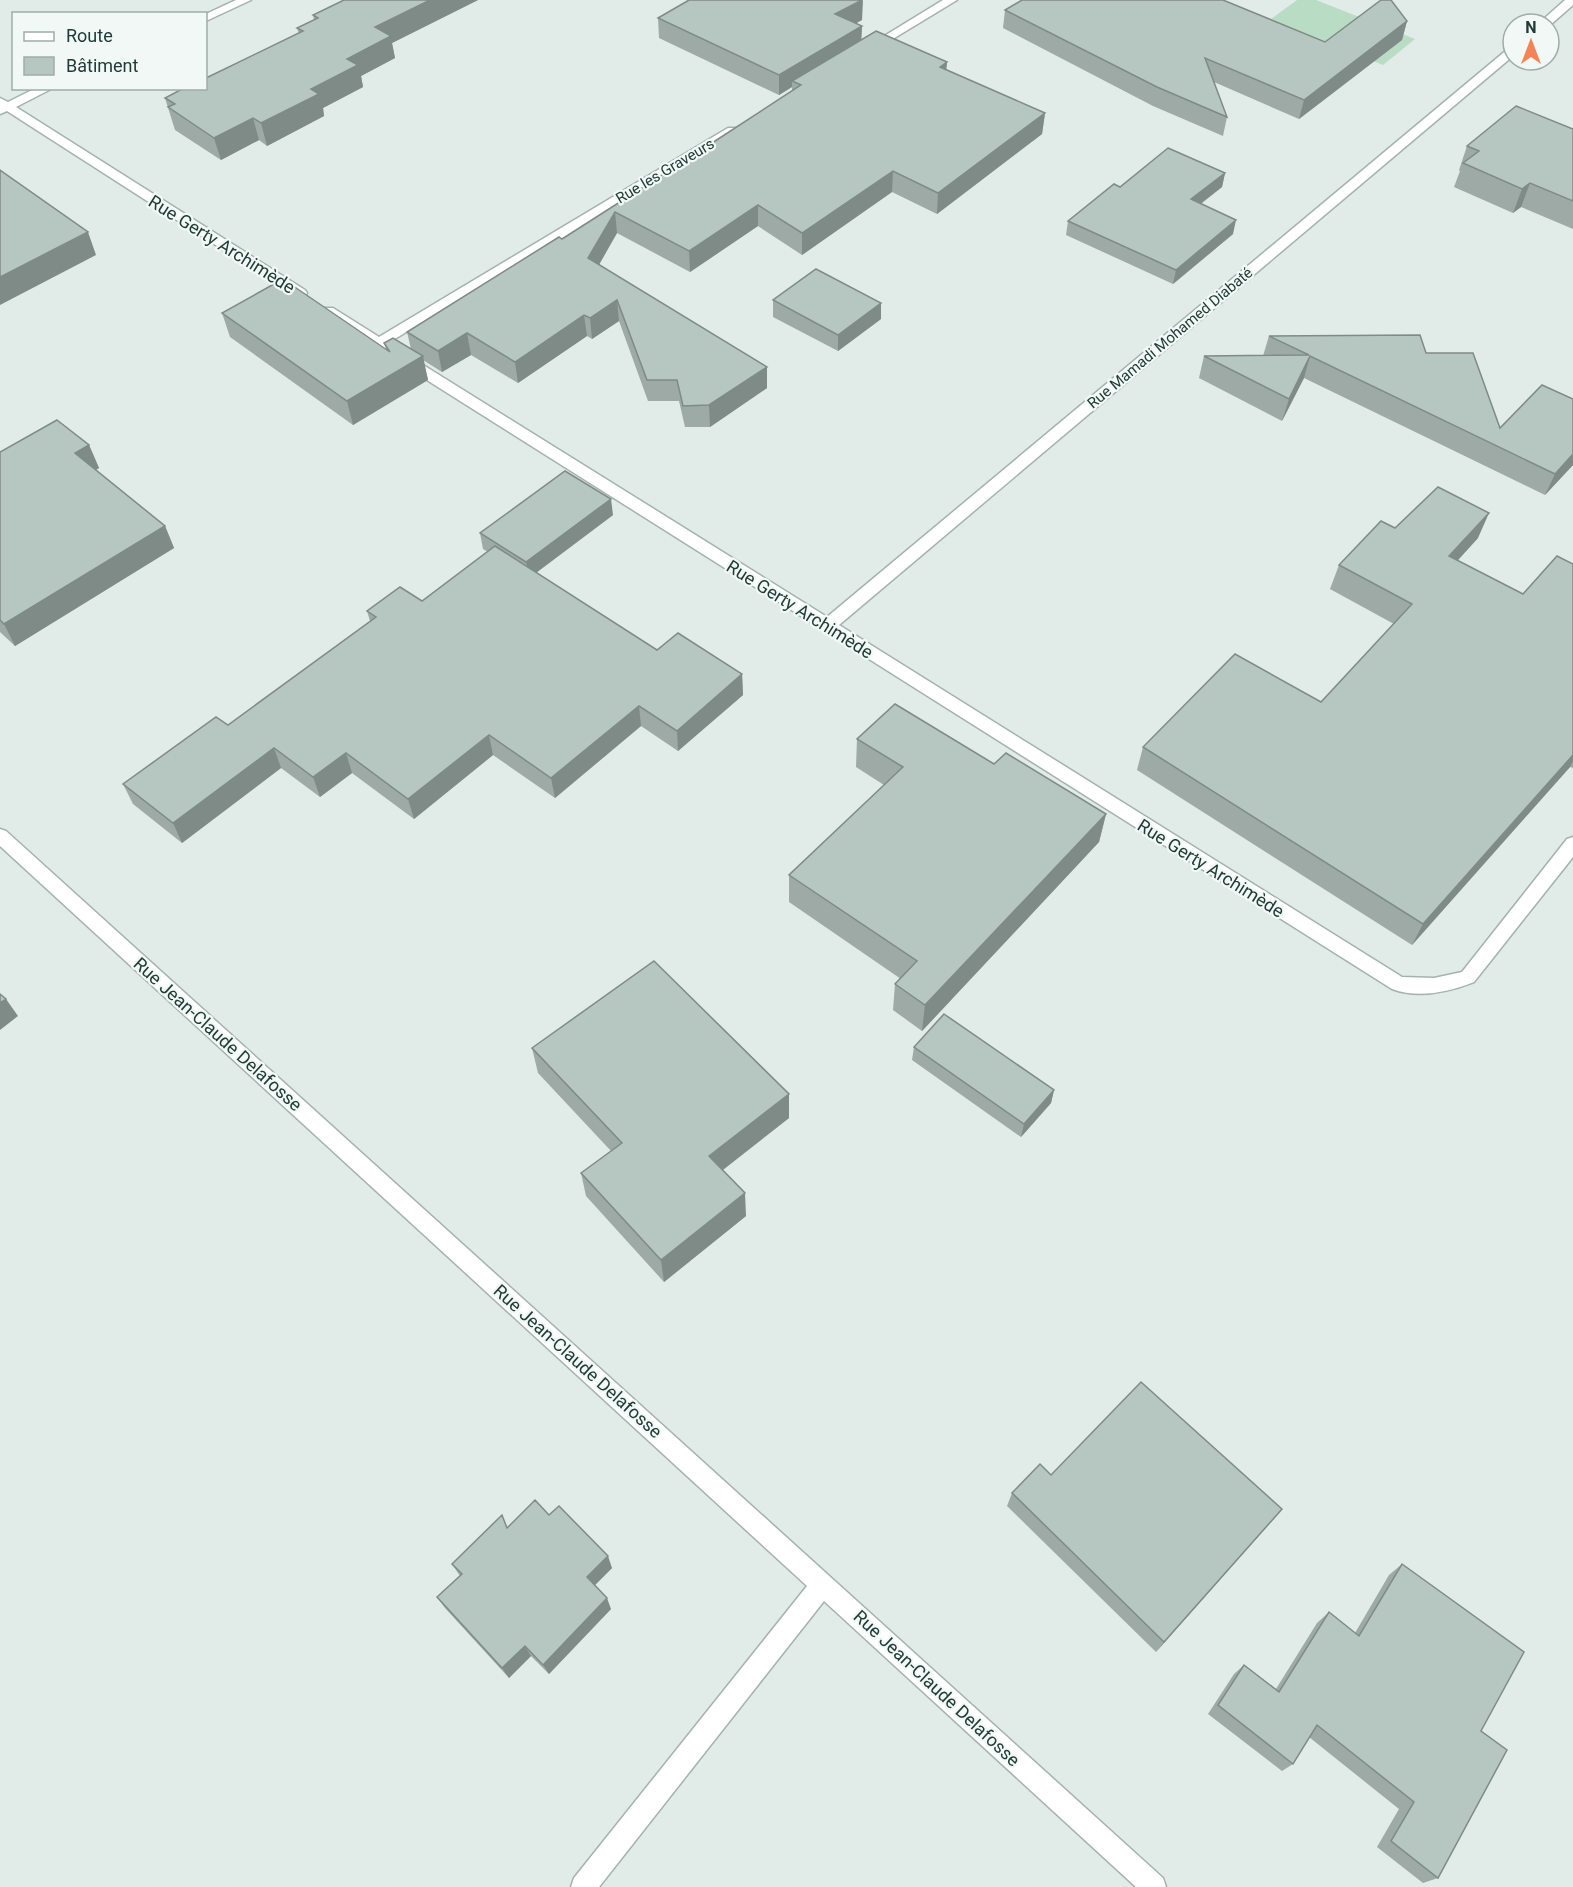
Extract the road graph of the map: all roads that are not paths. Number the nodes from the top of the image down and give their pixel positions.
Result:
1 (245, 0) edge
2 (951, 0) edge
3 (1572, 0) edge
4 (1558, 12) edge
5 (207, 18) edge
6 (859, 55) edge
7 (1501, 60) edge
8 (42, 90) edge
9 (2, 106) edge
10 (747, 122) edge
11 (378, 343) junction
12 (827, 626) junction
13 (0, 836) edge
14 (1573, 844) edge
15 (823, 1584) junction
16 (583, 1887) edge
17 (1154, 1887) edge

1 - 5 street
2 - 6 street
3 - 4 street
7 - 12 street, Rue Mamadi Mohamed Diabaté
8 - 9 street
9 - 11 street, Rue Gerty Archimède
10 - 11 street, Rue les Graveurs
11 - 12 street, Rue Gerty Archimède
12 - 14 street, Rue Gerty Archimède
13 - 15 street, Rue Jean-Claude Delafosse
15 - 16 street
15 - 17 street, Rue Jean-Claude Delafosse

